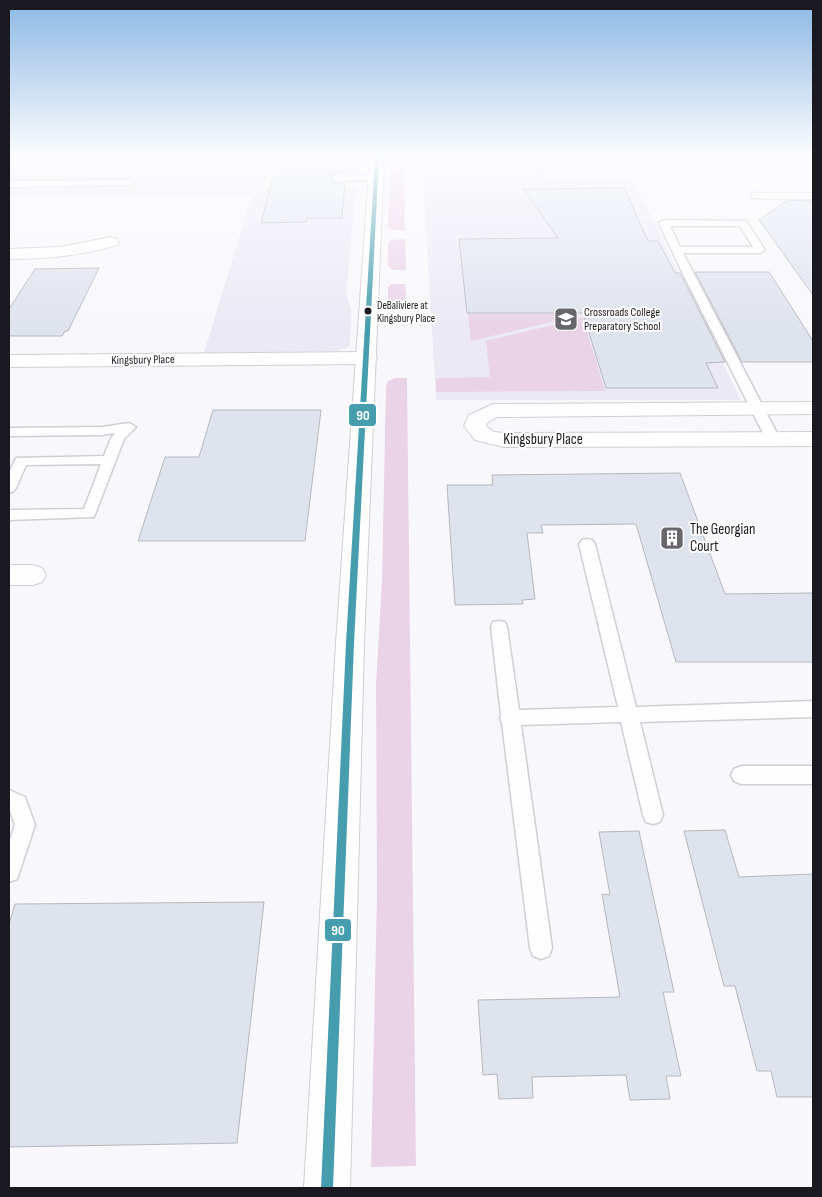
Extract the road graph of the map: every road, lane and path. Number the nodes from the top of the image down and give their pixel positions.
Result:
1 (374, 214) edge
2 (111, 242) dead end
3 (677, 250) junction
4 (9, 254) edge
5 (367, 358) junction
6 (9, 361) edge
7 (754, 402) junction
8 (813, 408) edge
9 (9, 432) edge
10 (773, 439) junction
11 (813, 439) edge
12 (109, 460) junction
13 (9, 488) edge
14 (9, 515) edge
15 (587, 544) dead end
16 (499, 627) dead end
17 (813, 709) edge
18 (629, 714) junction
19 (510, 718) junction
20 (741, 775) dead end
21 (813, 775) edge
22 (9, 799) edge
23 (652, 815) dead end
24 (9, 872) edge
25 (541, 948) dead end
26 (327, 1188) edge

1 - 5 main road
2 - 4 main road
3 - 3 lane
3 - 7 lane
5 - 6 main road, Kingsbury Place
5 - 26 main road
7 - 8 main road, Kingsbury Place
7 - 10 lane
7 - 10 main road, Kingsbury Place
9 - 12 lane
10 - 11 main road, Kingsbury Place
12 - 13 lane
12 - 14 lane
15 - 18 lane
16 - 19 lane
17 - 18 lane
18 - 19 lane
18 - 23 lane
19 - 25 lane
20 - 21 lane
22 - 24 lane

